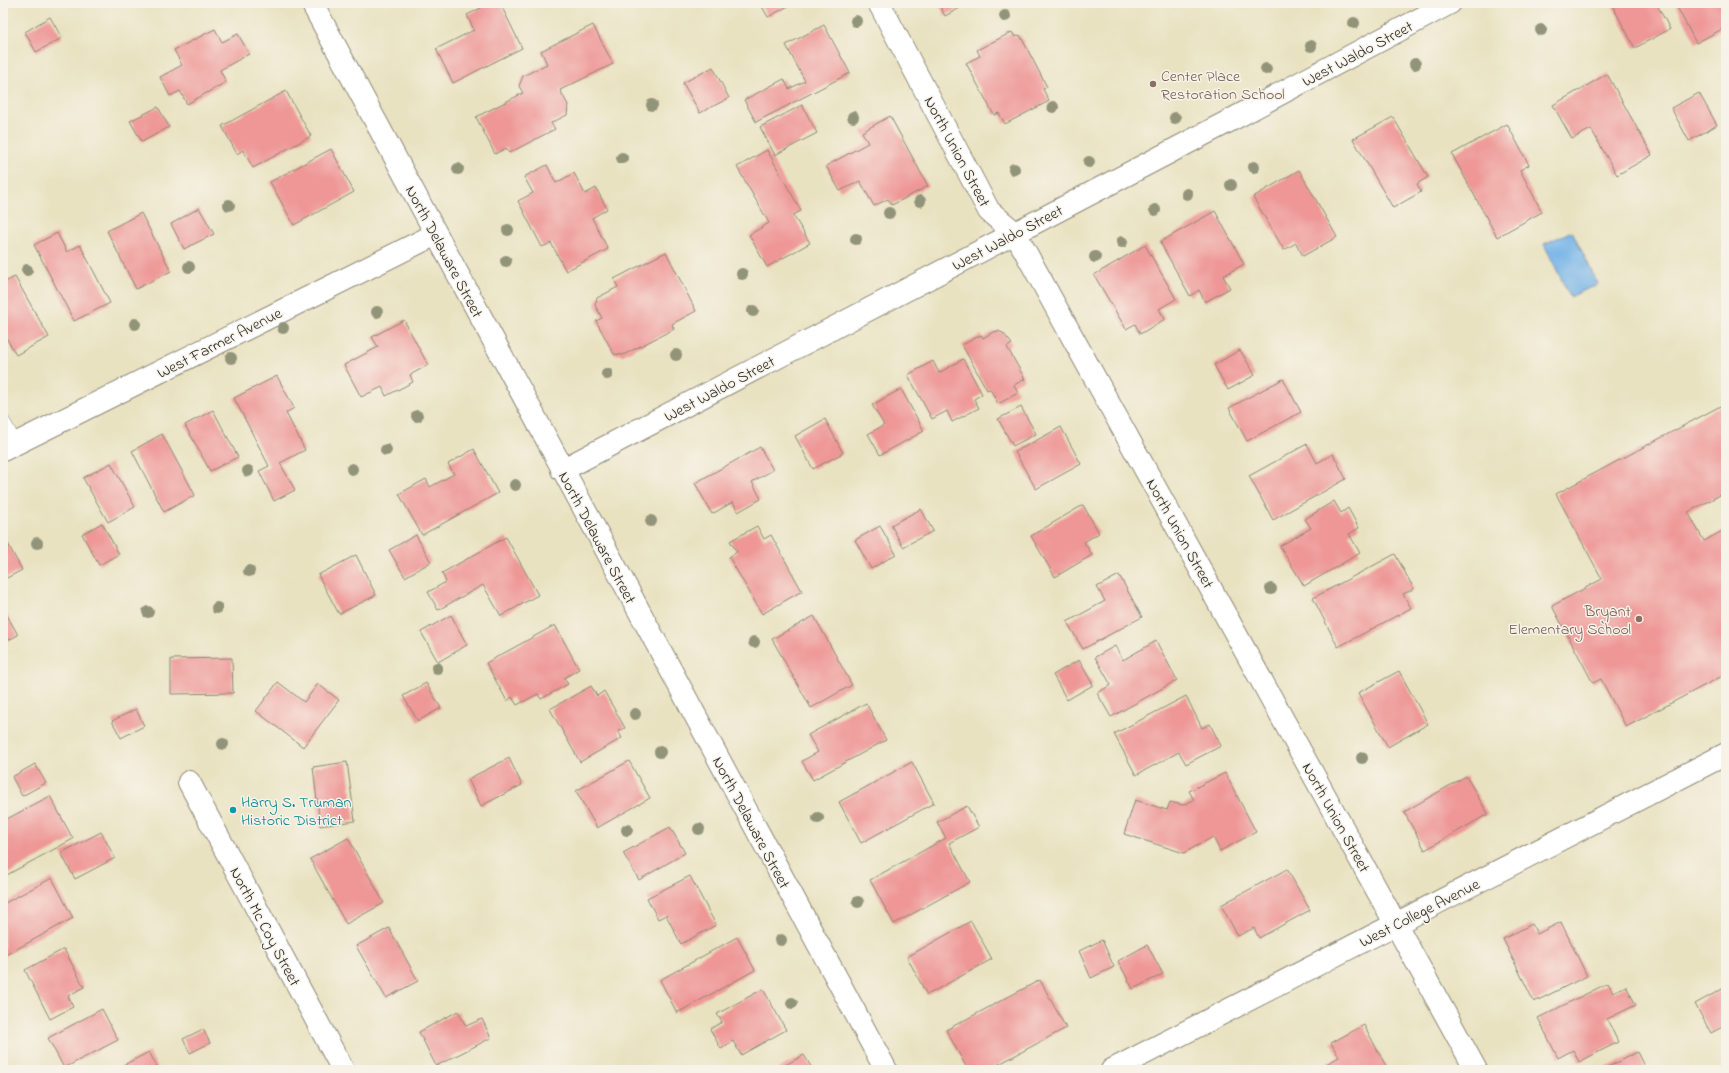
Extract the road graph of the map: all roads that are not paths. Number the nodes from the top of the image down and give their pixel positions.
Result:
1 (312, 3) edge
2 (879, 3) edge
3 (1450, 3) edge
4 (1015, 233) junction
5 (436, 234) junction
6 (3, 421) edge
7 (9, 447) edge
8 (562, 470) junction
9 (1726, 754) edge
10 (189, 782) dead end
11 (1396, 924) junction
12 (343, 1070) edge
13 (886, 1070) edge
14 (1112, 1070) edge
15 (1476, 1070) edge

1 - 5 street, North Delaware Street
2 - 4 street, North Union Street
3 - 4 street, West Waldo Street
4 - 8 street, West Waldo Street
4 - 11 street, North Union Street
5 - 7 street, West Farmer Avenue
5 - 8 street, North Delaware Street
6 - 7 lane
8 - 13 street, North Delaware Street
9 - 11 street, West College Avenue
10 - 12 street, North Mc Coy Street
11 - 14 street, West College Avenue
11 - 15 street, North Union Street

